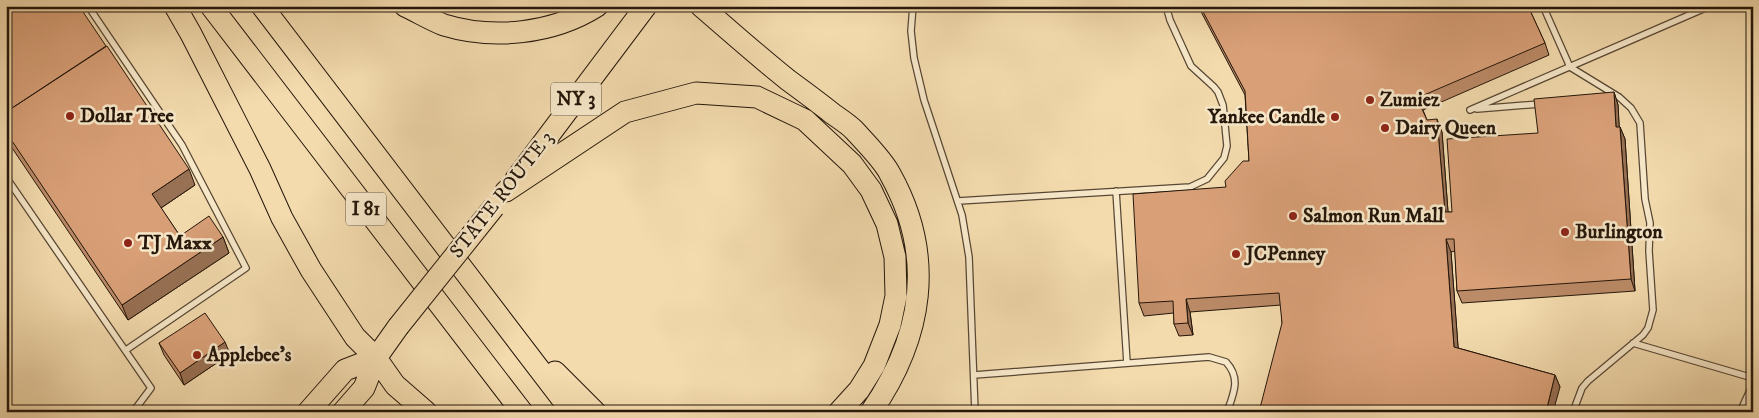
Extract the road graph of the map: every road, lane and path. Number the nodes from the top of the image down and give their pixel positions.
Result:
1 (88, 6) edge
2 (175, 6) edge
3 (211, 6) edge
4 (262, 6) edge
5 (405, 6) edge
6 (597, 6) edge
7 (646, 6) edge
8 (702, 6) edge
9 (913, 6) edge
10 (1166, 6) edge
11 (1543, 6) edge
12 (1710, 6) edge
13 (1570, 67) junction
14 (1610, 97) edge
15 (1619, 97) junction
16 (1544, 103) edge
17 (6, 177) edge
18 (1116, 191) junction
19 (500, 199) junction
20 (958, 201) junction
21 (507, 328) junction
22 (1633, 343) junction
23 (126, 350) junction
24 (376, 358) junction
25 (1127, 363) junction
26 (974, 375) junction
27 (1753, 378) edge
28 (1753, 384) edge
29 (133, 412) edge
30 (308, 412) edge
31 (343, 412) edge
32 (426, 412) edge
33 (522, 412) edge
34 (572, 412) edge
35 (595, 412) edge
36 (839, 412) edge
37 (870, 412) edge
38 (975, 412) edge
39 (1227, 412) edge
40 (1573, 412) edge
41 (1740, 412) edge

1 - 23 lane
2 - 24 highway
3 - 33 highway, I 81
4 - 21 highway, I 81
5 - 6 highway
7 - 19 highway, STATE ROUTE 3 / NY 3
8 - 37 highway
9 - 20 lane
10 - 18 lane
11 - 13 lane
12 - 13 lane
13 - 15 lane
13 - 16 lane
14 - 15 lane
15 - 22 lane
17 - 23 lane
18 - 20 lane
18 - 25 lane
19 - 24 highway, STATE ROUTE 3 / NY 3, bridge
19 - 36 highway
20 - 26 lane
21 - 34 highway, I 81
21 - 35 highway
22 - 27 lane
22 - 40 lane
23 - 29 lane
24 - 30 highway
24 - 31 highway, NY 3
24 - 32 highway
25 - 26 lane
25 - 39 lane
26 - 38 lane
28 - 41 lane

